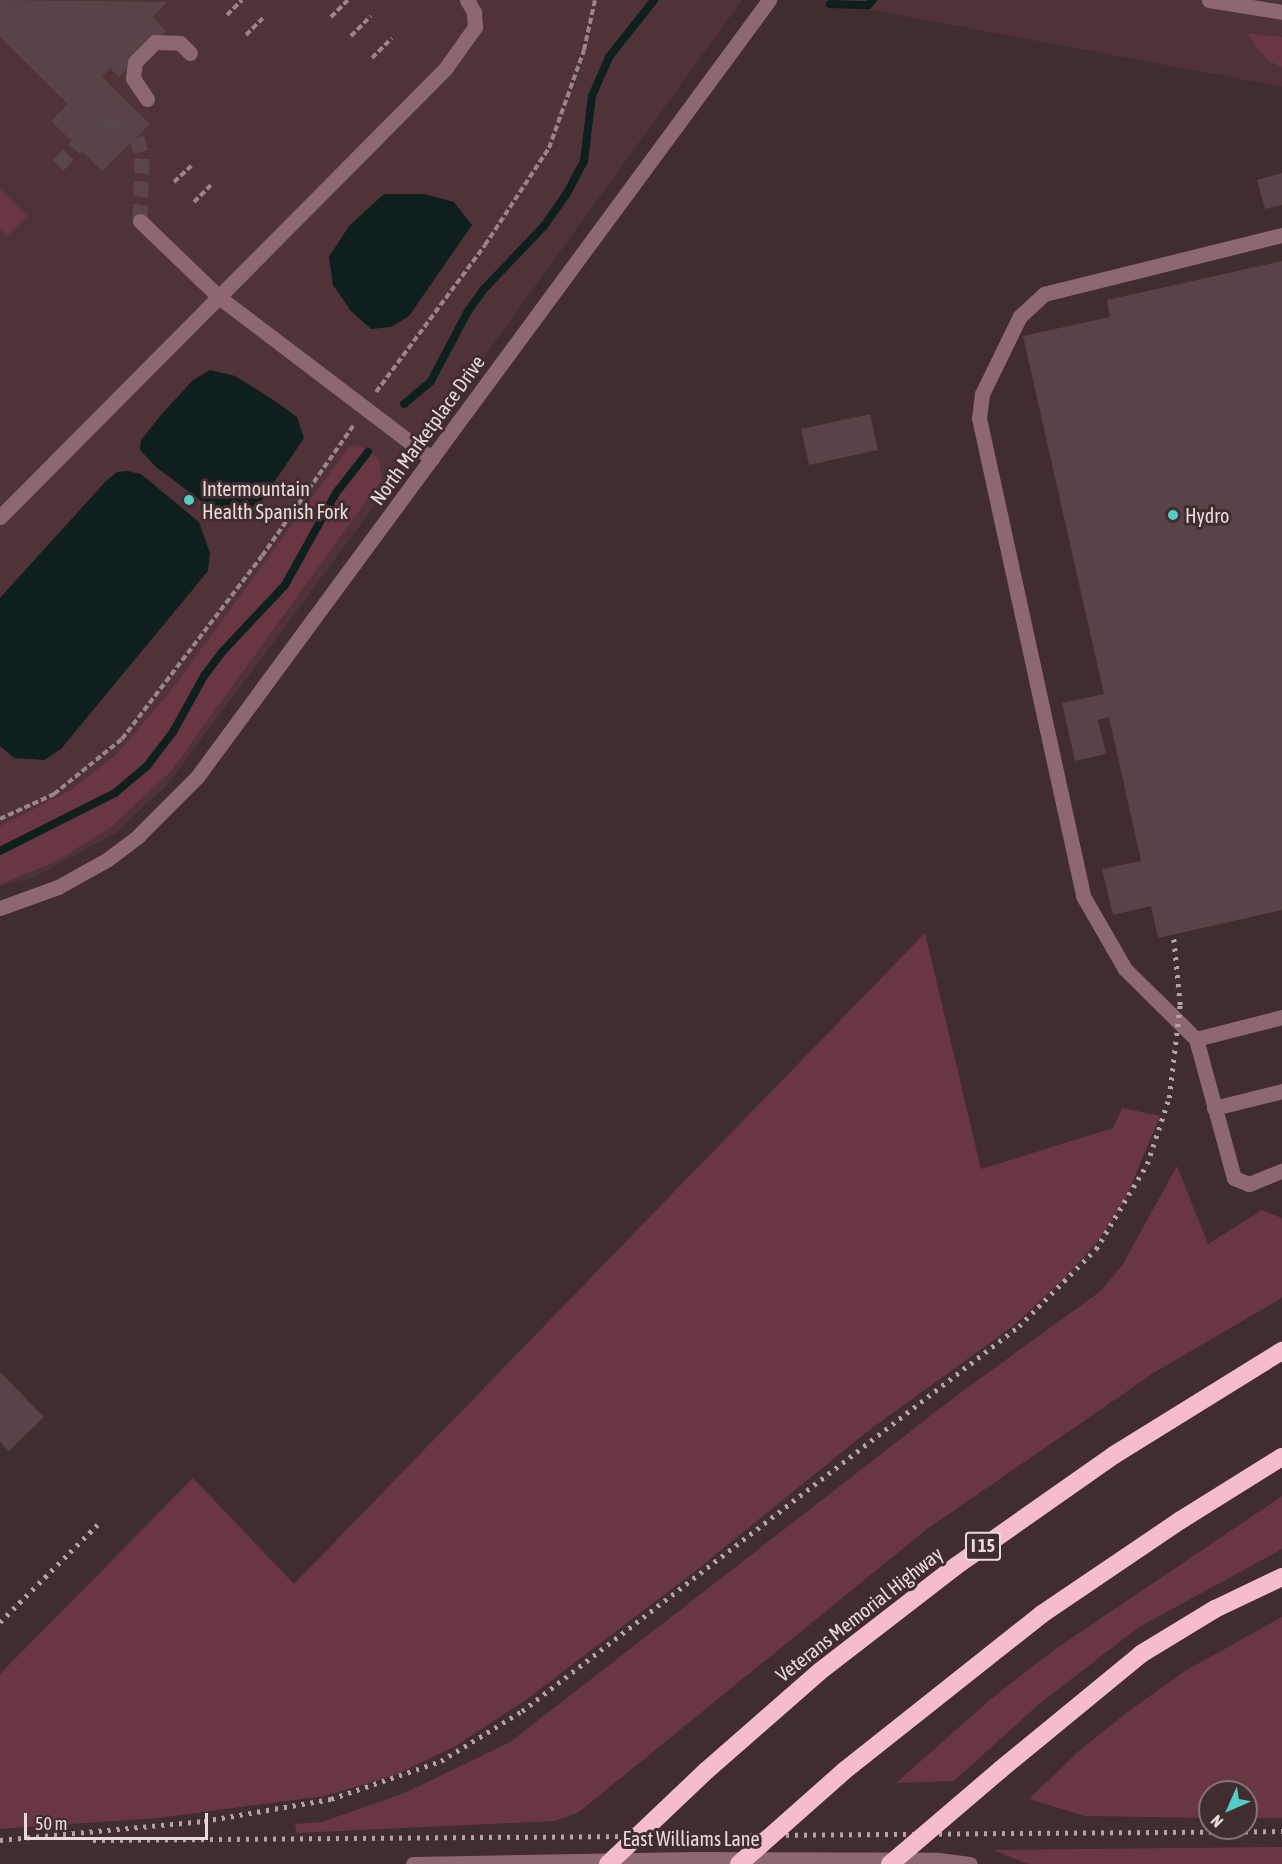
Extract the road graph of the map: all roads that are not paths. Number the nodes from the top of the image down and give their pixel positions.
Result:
1 (467, 0) edge
2 (769, 0) edge
3 (1209, 0) edge
4 (1282, 12) edge
5 (190, 52) dead end
6 (147, 99) dead end
7 (140, 221) dead end
8 (1282, 235) edge
9 (220, 298) junction
10 (432, 459) junction
11 (0, 517) edge
12 (0, 908) edge
13 (1282, 1017) edge
14 (1196, 1039) junction
15 (1282, 1091) edge
16 (1214, 1108) junction
17 (1282, 1171) edge
18 (1282, 1351) edge
19 (1282, 1457) edge
20 (1282, 1577) edge
21 (413, 1864) edge
22 (608, 1864) edge
23 (739, 1864) edge
24 (890, 1864) edge
25 (970, 1864) edge

1 - 9 street
2 - 10 street, North Marketplace Drive
3 - 4 street
5 - 6 street
7 - 9 street
8 - 14 street
9 - 10 street
9 - 11 street
10 - 12 street, North Marketplace Drive
13 - 14 street
14 - 16 street
15 - 16 street
16 - 17 street
18 - 22 highway, Veterans Memorial Highway / I 15, bridge
19 - 23 highway, bridge
20 - 24 highway, bridge
21 - 25 street, East Williams Lane

